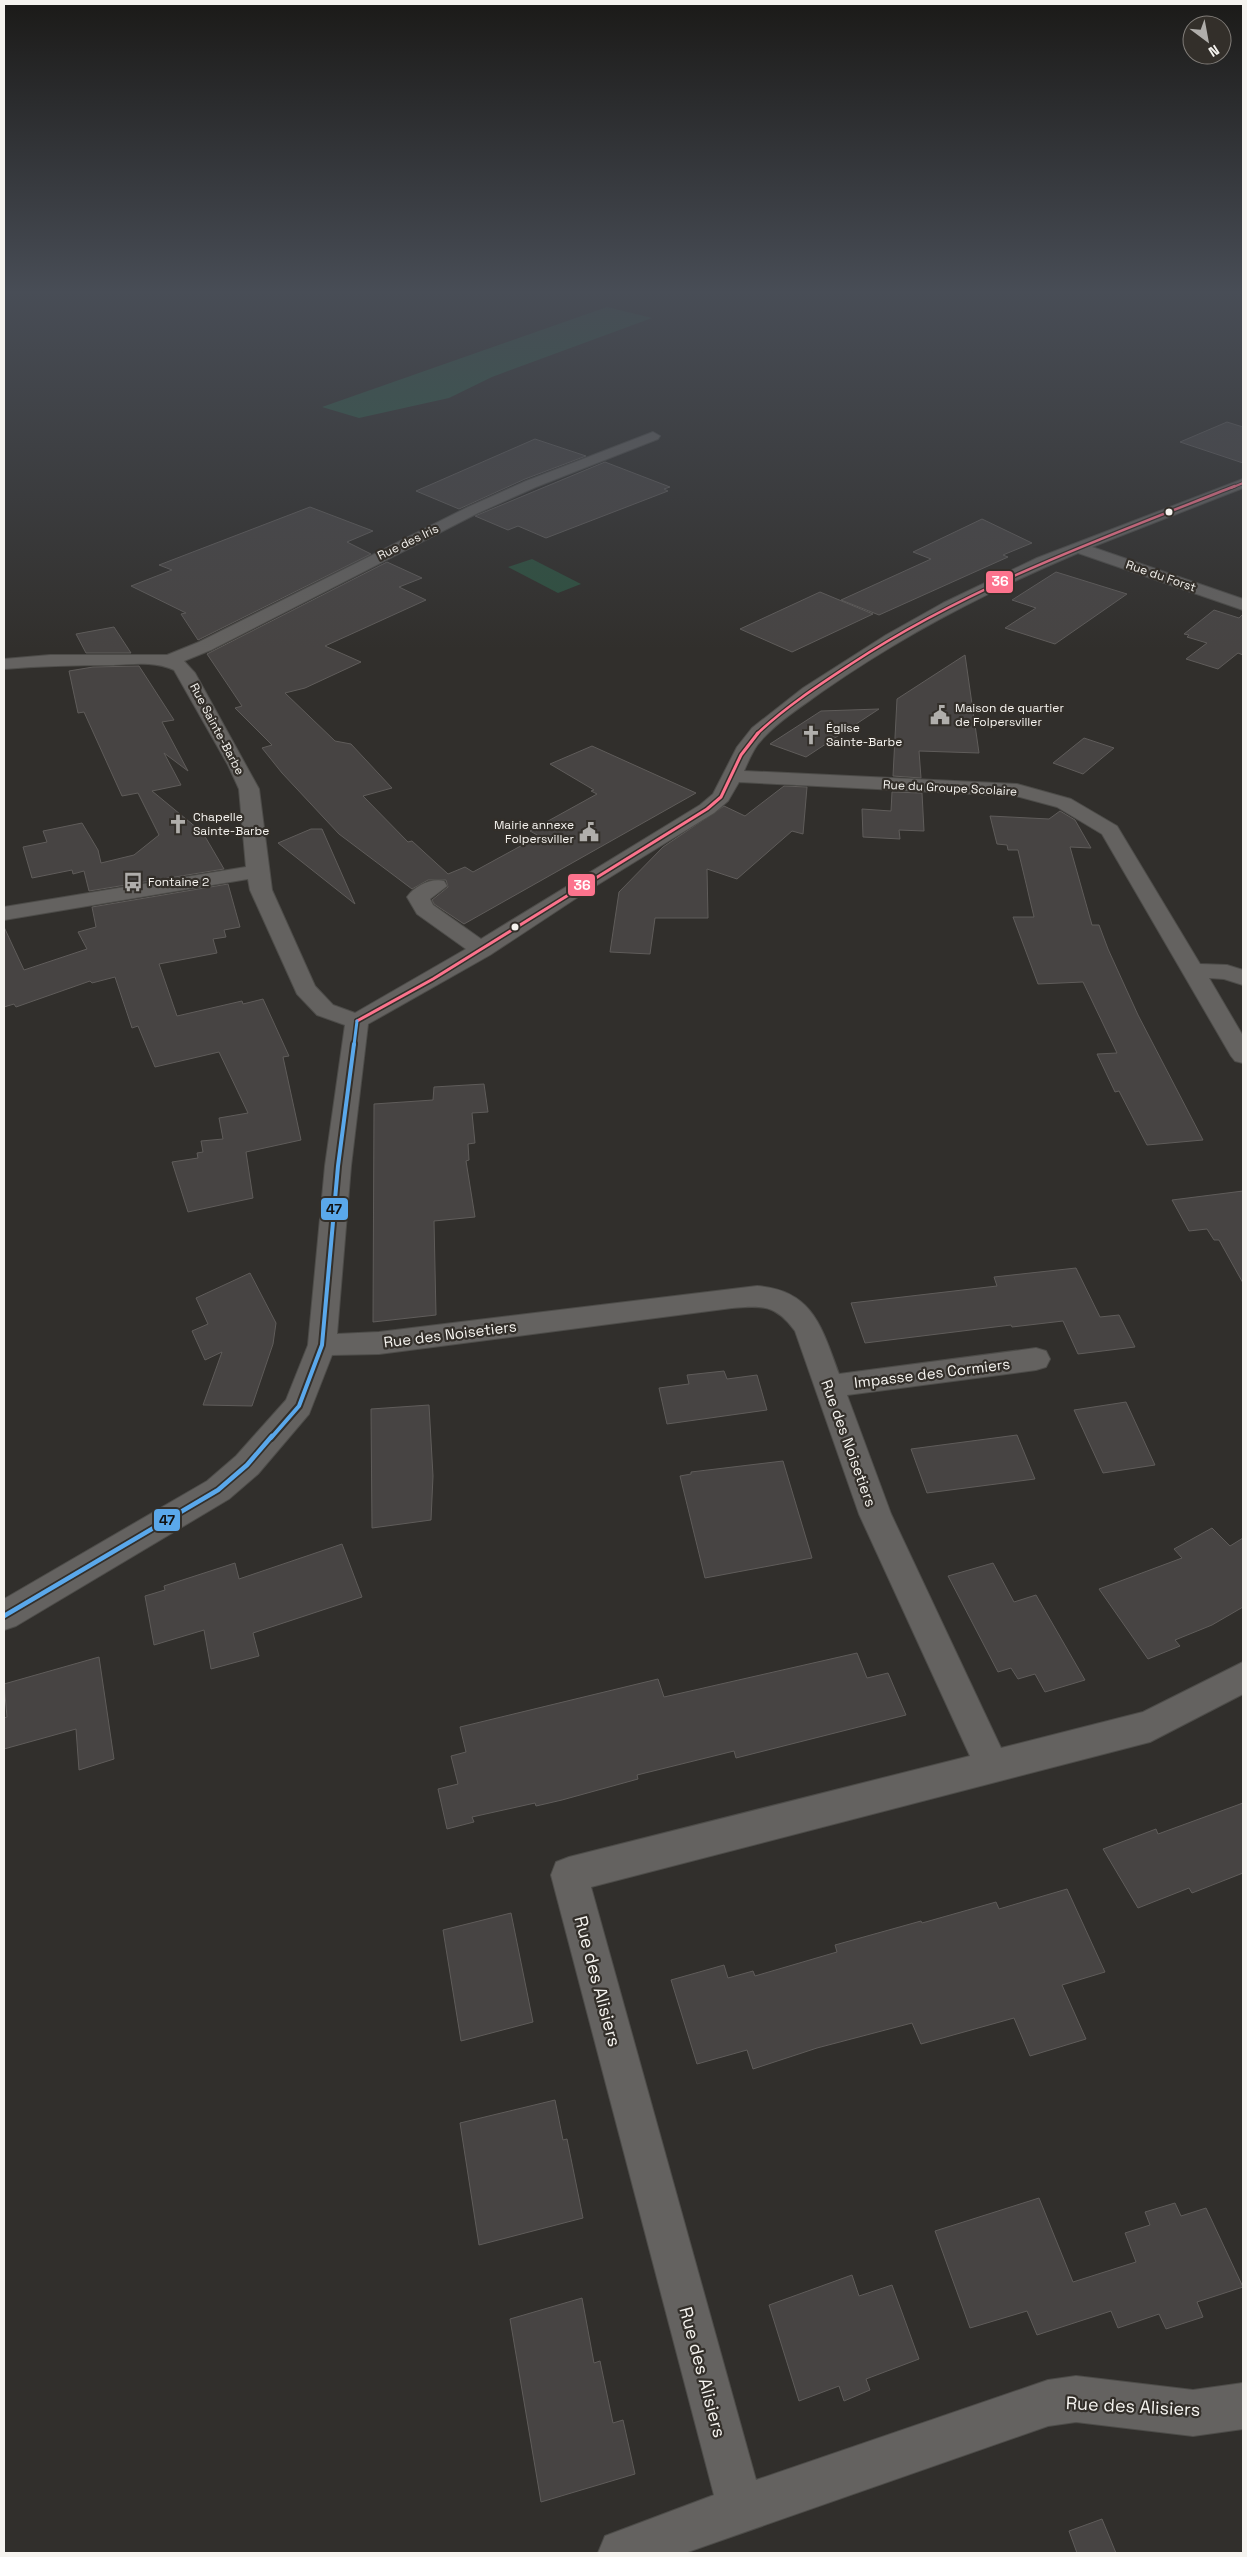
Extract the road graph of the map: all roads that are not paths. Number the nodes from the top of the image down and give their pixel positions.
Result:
1 (653, 436) dead end
2 (1243, 483) edge
3 (1079, 548) junction
4 (1243, 605) edge
5 (170, 662) junction
6 (4, 664) edge
7 (730, 776) junction
8 (257, 872) junction
9 (436, 886) dead end
10 (4, 914) edge
11 (482, 950) junction
12 (1194, 971) junction
13 (1243, 978) edge
14 (357, 1021) junction
15 (1243, 1056) edge
16 (322, 1345) junction
17 (1036, 1359) dead end
18 (829, 1386) junction
19 (4, 1616) edge
20 (1243, 1677) edge
21 (993, 1768) junction
22 (1243, 2406) edge
23 (740, 2509) junction
24 (622, 2553) edge

1 - 5 street, Rue des Iris
2 - 3 street
3 - 4 street, Rue du Forst
3 - 7 street
5 - 6 street
5 - 8 street, Rue Sainte-Barbe
7 - 11 street
7 - 12 street, Rue du Groupe Scolaire
8 - 10 street
8 - 14 street, Rue Sainte-Barbe
9 - 11 street
11 - 14 street
12 - 13 street
12 - 15 street, Rue du Groupe Scolaire
14 - 16 street
16 - 18 street, Rue des Noisetiers
16 - 19 street
17 - 18 street, Impasse des Cormiers
18 - 21 street, Rue des Noisetiers
20 - 21 street
21 - 23 street, Rue des Alisiers
22 - 23 street, Rue des Alisiers
23 - 24 street, Rue des Alisiers

